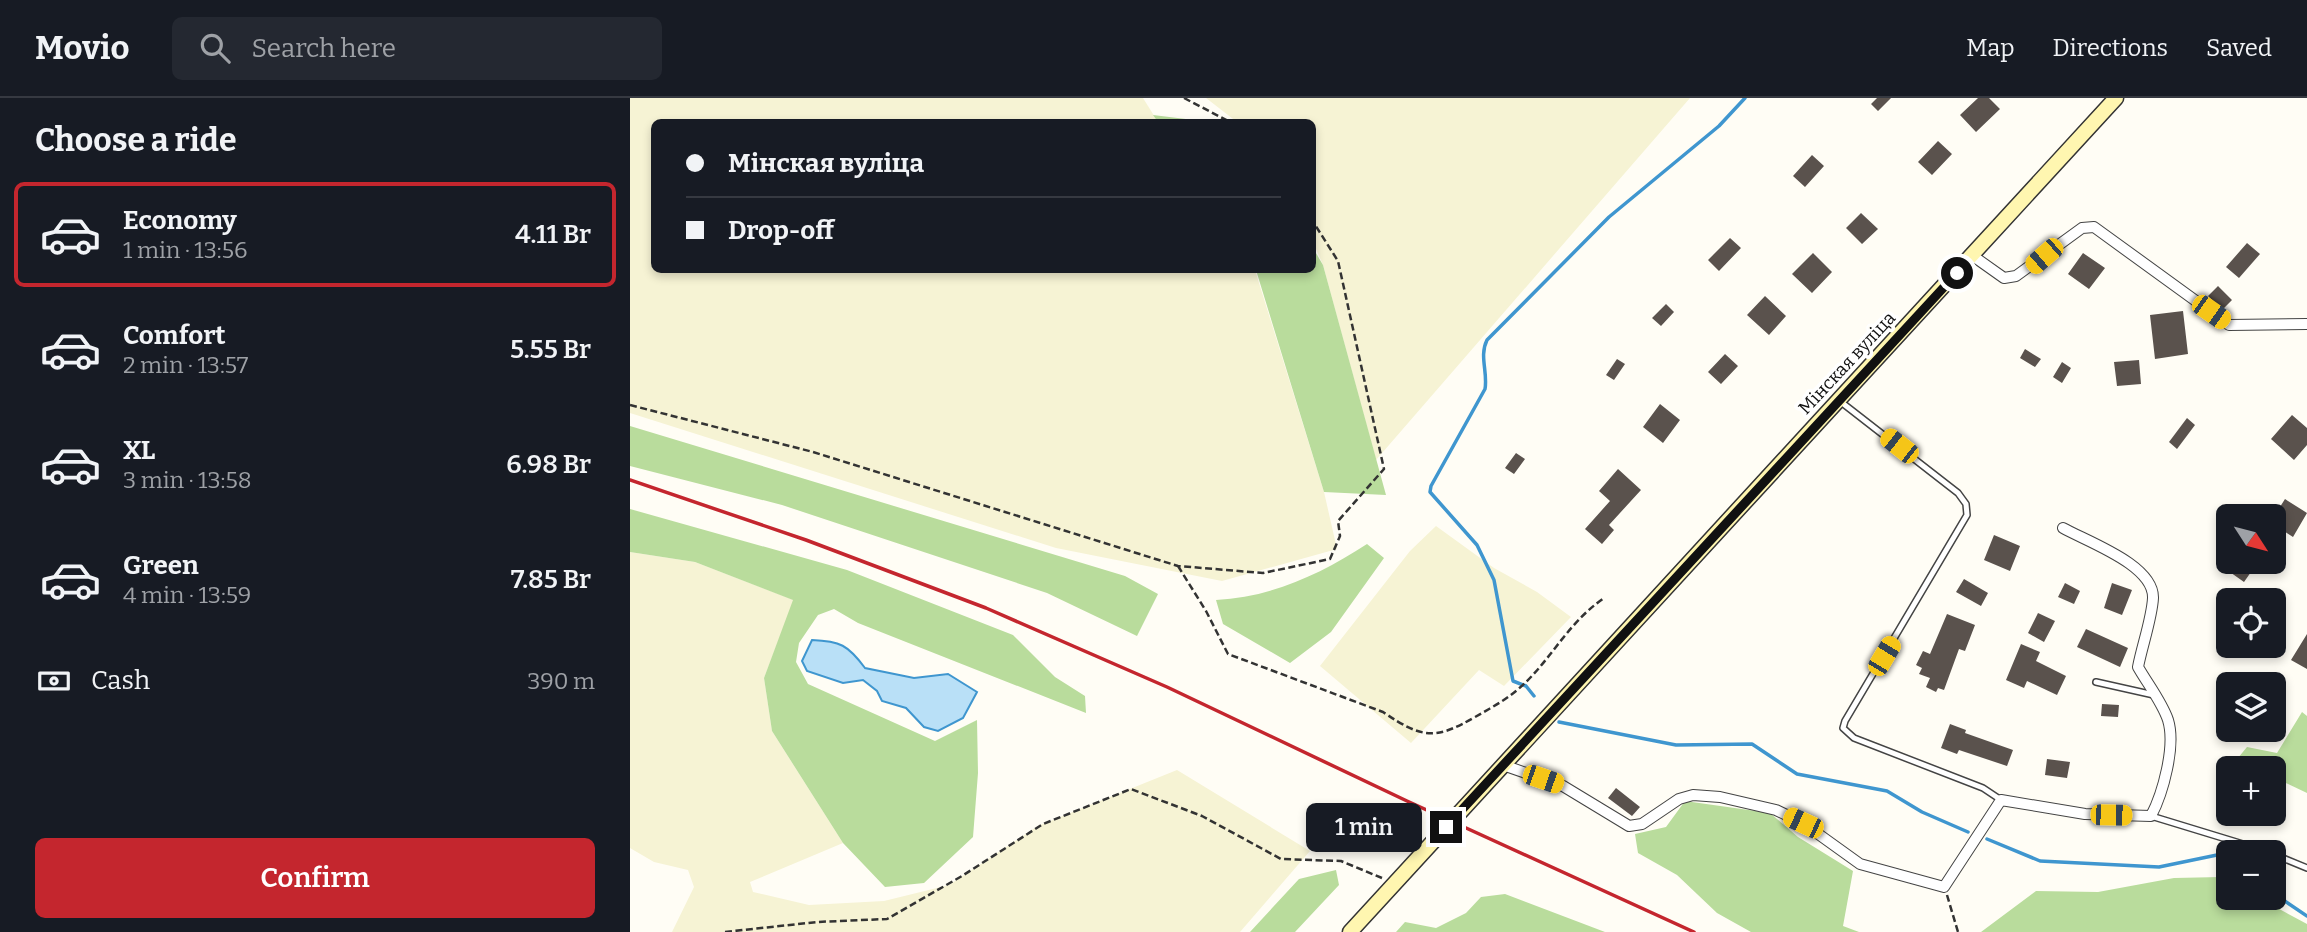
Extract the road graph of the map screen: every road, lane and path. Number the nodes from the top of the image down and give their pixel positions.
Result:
1 (1184, 98) edge
2 (2116, 98) edge
3 (1224, 119) edge
4 (1316, 226) edge
5 (1973, 256) junction
6 (2307, 324) edge
7 (1839, 400) junction
8 (630, 405) edge
9 (2063, 528) dead end
10 (1178, 566) junction
11 (1604, 598) dead end
12 (2096, 682) dead end
13 (2154, 695) junction
14 (1503, 765) junction
15 (2001, 800) junction
16 (2151, 816) junction
17 (2229, 840) edge
18 (2286, 859) edge
19 (2307, 868) edge
20 (1395, 883) junction
21 (1944, 887) junction
22 (725, 932) edge
23 (1350, 932) edge
24 (1958, 932) edge

1 - 3 path
2 - 5 main road, Мінская вуліца
4 - 10 path
5 - 6 street
5 - 7 main road, Мінская вуліца
7 - 14 main road, Мінская вуліца
7 - 15 lane
8 - 10 path
9 - 13 street
10 - 11 path
12 - 13 lane
13 - 16 street
14 - 20 main road, Мінская вуліца
14 - 21 street
15 - 16 street
15 - 21 street
16 - 17 lane
18 - 19 lane
20 - 22 path
20 - 23 main road, Мінская вуліца
21 - 24 path

